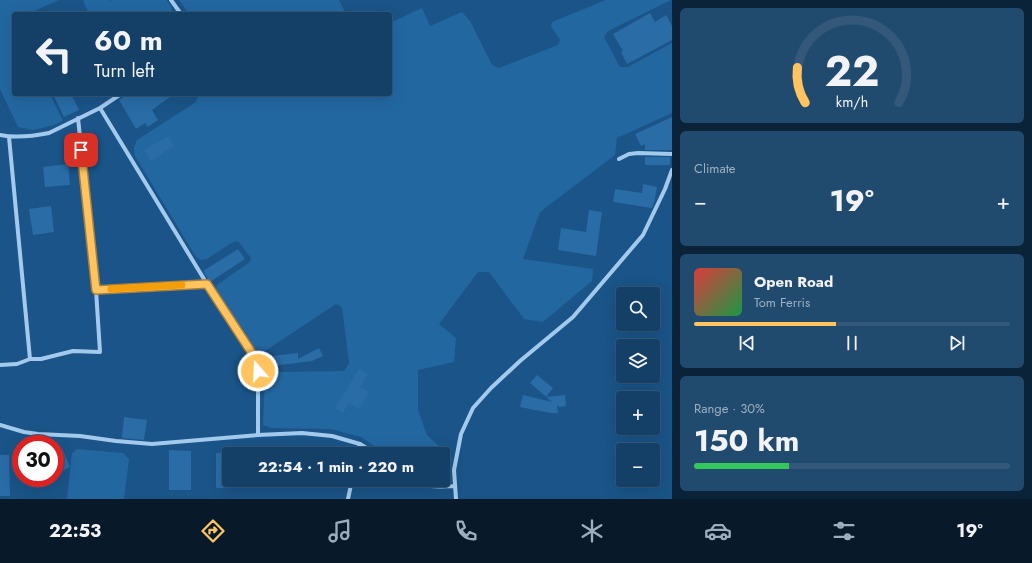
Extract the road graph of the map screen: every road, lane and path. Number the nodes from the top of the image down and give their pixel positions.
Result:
1 (171, 0) edge
2 (180, 12) edge
3 (118, 96) edge
4 (100, 108) junction
5 (78, 118) junction
6 (0, 135) edge
7 (9, 137) junction
8 (672, 154) edge
9 (619, 159) dead end
10 (672, 170) edge
11 (207, 284) junction
12 (96, 290) junction
13 (30, 359) junction
14 (0, 365) edge
15 (0, 425) edge
16 (258, 435) junction
17 (360, 444) junction
18 (359, 447) edge
19 (365, 447) edge
20 (450, 486) edge
21 (455, 486) junction
22 (351, 487) edge
23 (348, 499) edge
24 (456, 499) edge

1 - 2 street
3 - 4 street
4 - 5 street
4 - 11 street
5 - 7 street
5 - 12 street
6 - 7 street
7 - 13 street
8 - 9 street
10 - 21 street
11 - 12 street
11 - 16 street
12 - 13 street
13 - 14 street
15 - 16 street
16 - 17 street
17 - 18 street
17 - 19 street
20 - 21 street
21 - 24 street
22 - 23 street

